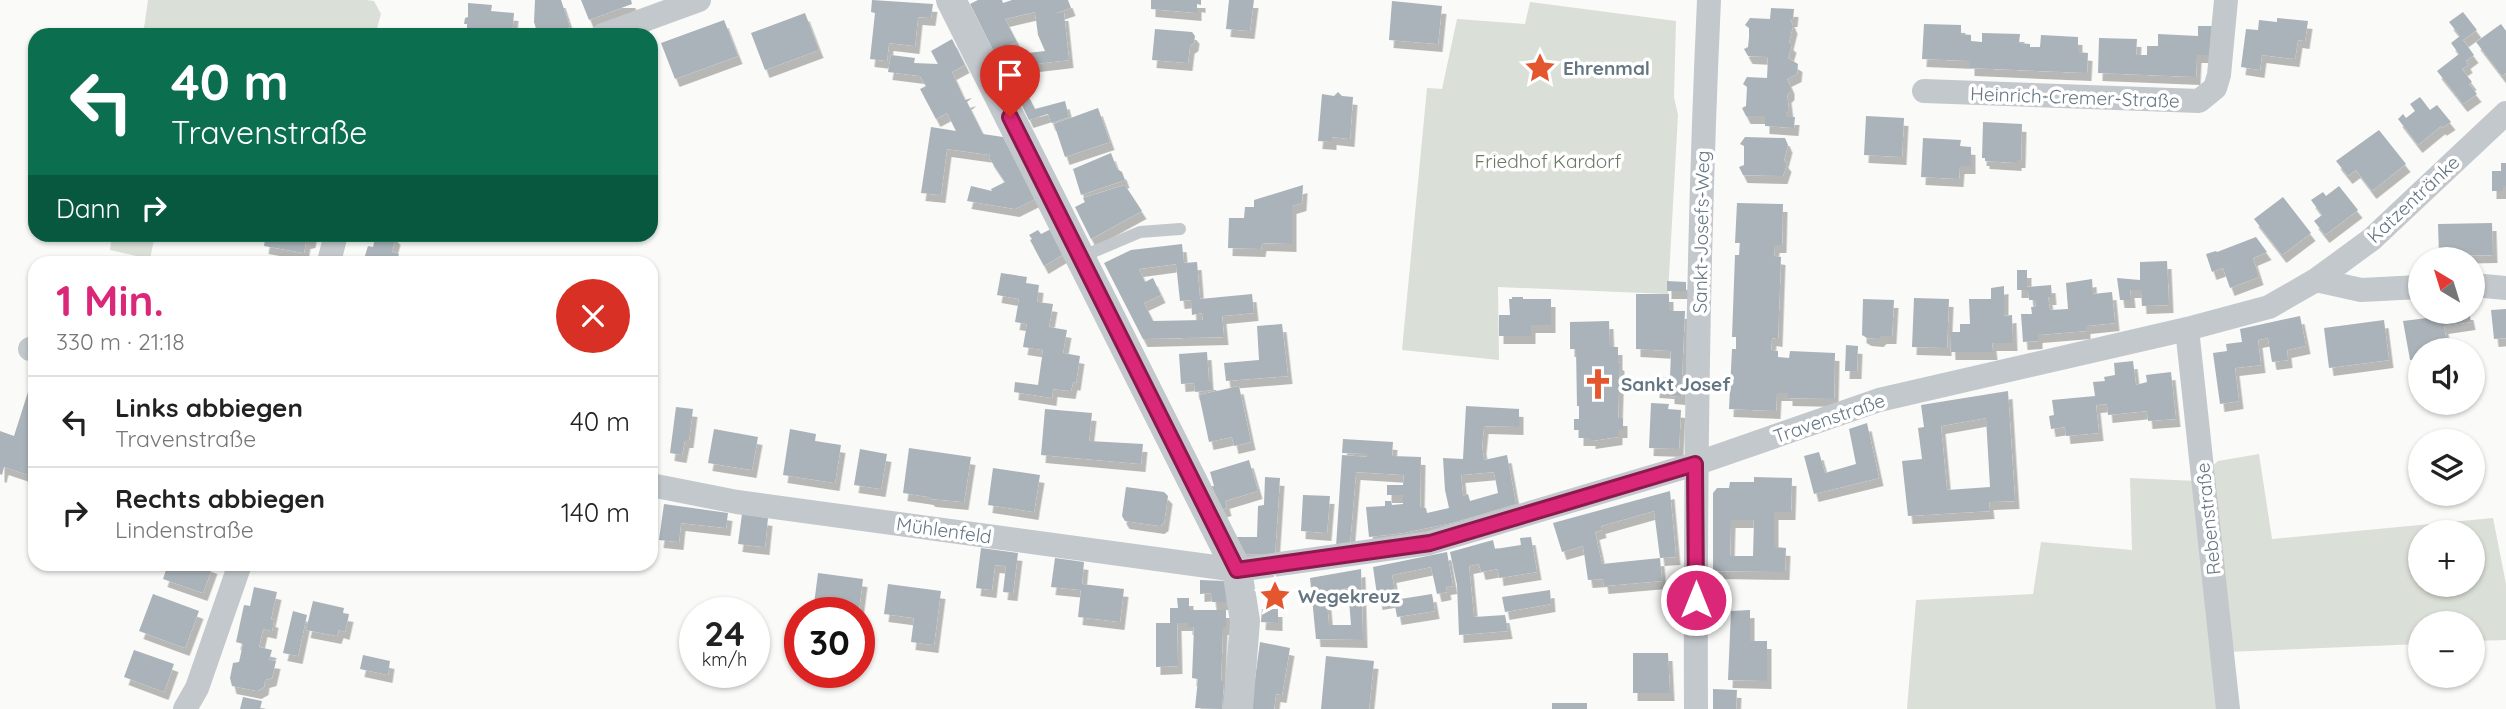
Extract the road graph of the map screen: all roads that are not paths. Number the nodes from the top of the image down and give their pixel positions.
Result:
1 (699, 0) edge
2 (951, 0) edge
3 (1709, 0) edge
4 (2226, 0) edge
5 (622, 28) edge
6 (1924, 91) dead end
7 (2506, 113) edge
8 (1180, 229) dead end
9 (1081, 257) junction
10 (2316, 280) junction
11 (2485, 286) edge
12 (2408, 288) edge
13 (2506, 288) edge
14 (2187, 329) junction
15 (1695, 464) junction
16 (658, 486) edge
17 (1237, 570) junction
18 (238, 571) edge
19 (185, 709) edge
20 (1238, 709) edge
21 (1696, 709) edge
22 (2228, 709) edge

1 - 5 street
2 - 9 street
3 - 15 street, Sankt-Josefs-Weg
4 - 6 street, Heinrich-Cremer-Straße
7 - 10 street, Katzentränke
8 - 9 lane
9 - 17 street
10 - 12 street
10 - 14 street, Travenstraße
11 - 13 street
14 - 15 street, Travenstraße
14 - 22 street, Rebenstraße
15 - 17 street, Travenstraße
15 - 21 street, Sankt-Josefs-Weg
16 - 17 street, Mühlenfeld
17 - 20 street
18 - 19 street

